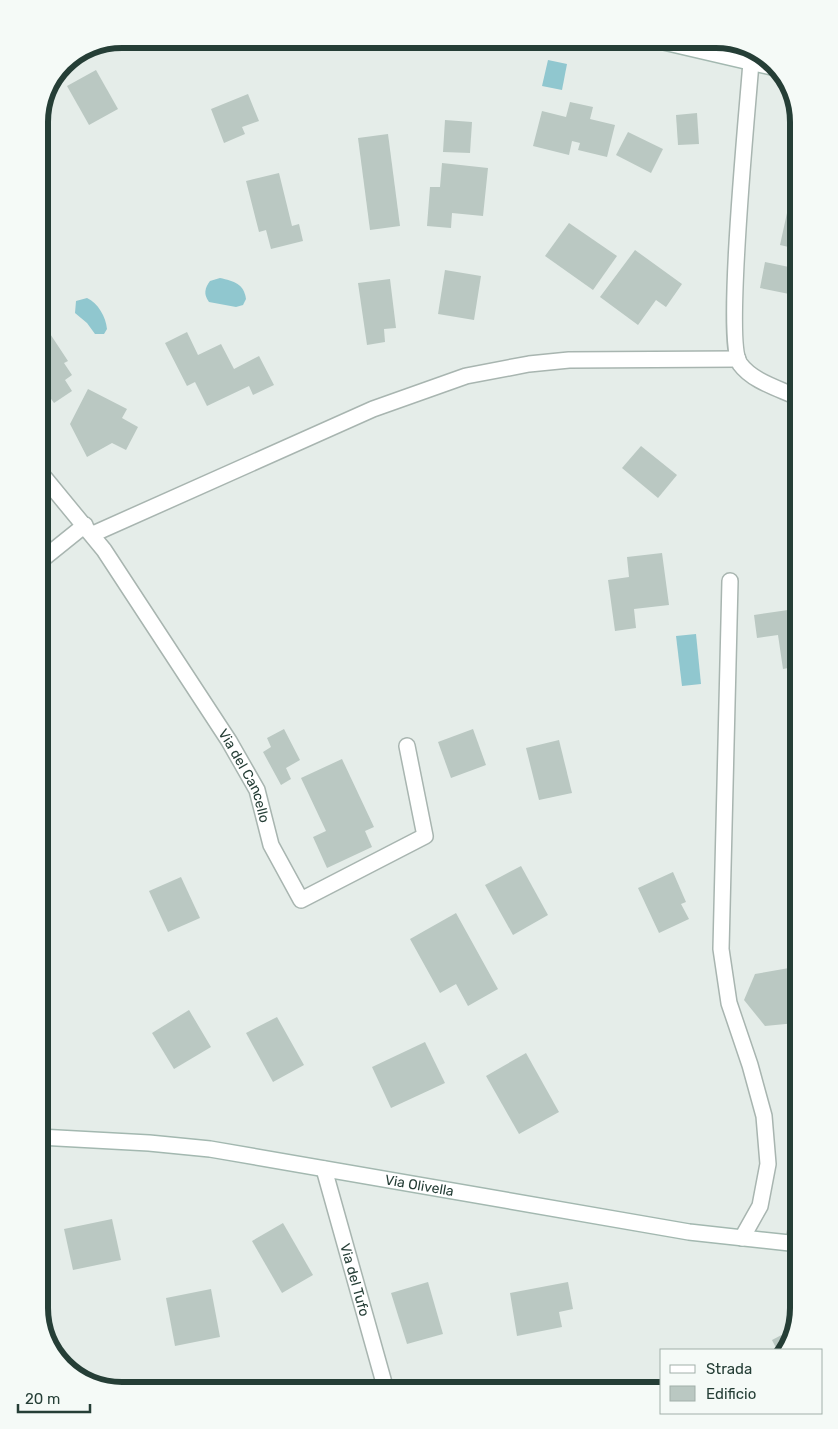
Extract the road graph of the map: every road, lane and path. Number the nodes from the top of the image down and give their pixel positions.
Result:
1 (690, 48) edge
2 (751, 62) junction
3 (764, 65) edge
4 (738, 359) junction
5 (791, 394) edge
6 (48, 482) edge
7 (89, 530) junction
8 (48, 556) edge
9 (730, 582) dead end
10 (407, 746) dead end
11 (48, 1138) edge
12 (324, 1168) junction
13 (742, 1238) junction
14 (791, 1243) edge
15 (384, 1381) edge

1 - 2 street
2 - 3 street
2 - 4 street
4 - 5 street
4 - 7 street
6 - 7 street, Via del Cancello
7 - 8 street
7 - 10 street, Via del Cancello
9 - 13 street
11 - 12 street, Via Olivella
12 - 13 street, Via Olivella
12 - 15 street, Via del Tufo
13 - 14 street, Via Olivella

